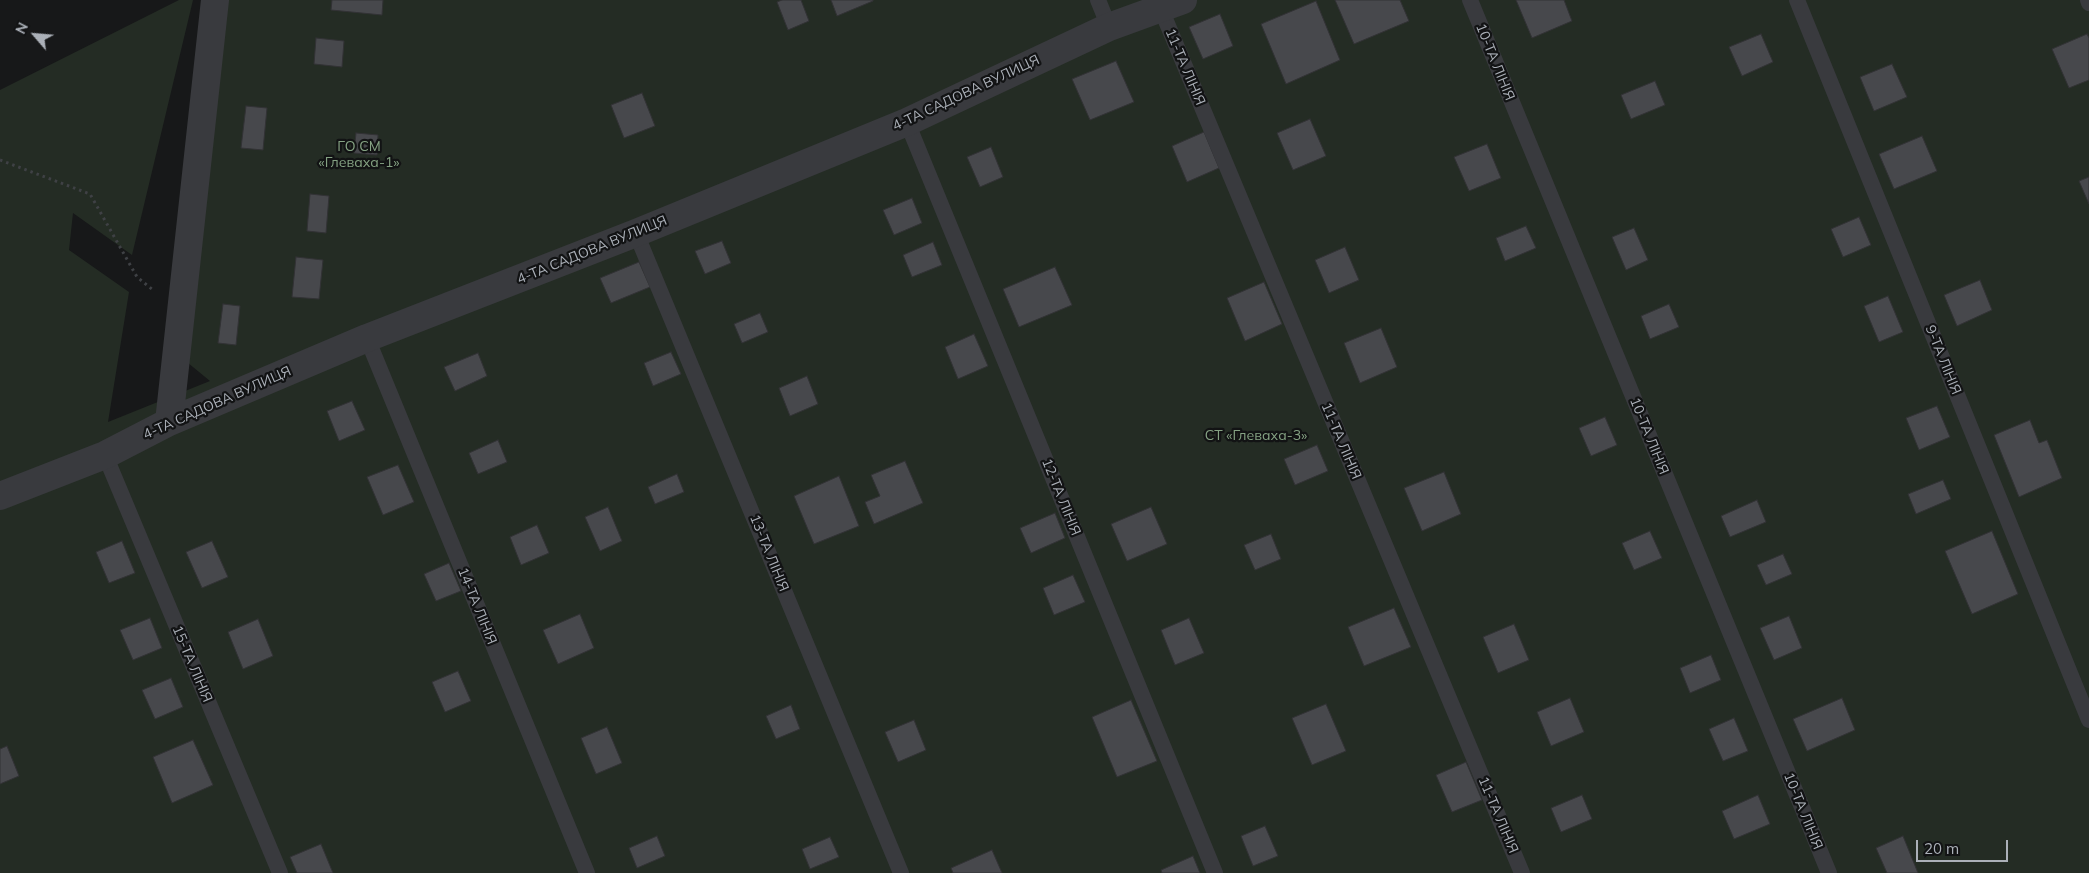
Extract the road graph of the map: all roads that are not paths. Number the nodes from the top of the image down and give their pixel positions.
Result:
1 (215, 0) edge
2 (1098, 0) edge
3 (1470, 0) edge
4 (1796, 0) edge
5 (1172, 5) edge
6 (1109, 27) junction
7 (907, 122) junction
8 (636, 233) junction
9 (367, 338) junction
10 (169, 422) junction
11 (105, 455) junction
12 (0, 496) edge
13 (2089, 720) edge
14 (280, 873) edge
15 (587, 873) edge
16 (901, 873) edge
17 (1215, 873) edge
18 (1522, 873) edge
19 (1829, 873) edge

1 - 10 street
2 - 6 lane
3 - 19 lane, 10-ТА ЛІНІЯ
4 - 13 lane, 9-ТА ЛІНІЯ
5 - 6 street, 4-ТА САДОВА ВУЛИЦЯ
5 - 18 lane, 11-ТА ЛІНІЯ
6 - 7 street, 4-ТА САДОВА ВУЛИЦЯ
7 - 8 street, 4-ТА САДОВА ВУЛИЦЯ
7 - 17 lane, 12-ТА ЛІНІЯ
8 - 9 street, 4-ТА САДОВА ВУЛИЦЯ
8 - 16 lane, 13-ТА ЛІНІЯ
9 - 10 street, 4-ТА САДОВА ВУЛИЦЯ
9 - 15 lane, 14-ТА ЛІНІЯ
10 - 11 street, 4-ТА САДОВА ВУЛИЦЯ
11 - 12 street, 4-ТА САДОВА ВУЛИЦЯ
11 - 14 lane, 15-ТА ЛІНІЯ

